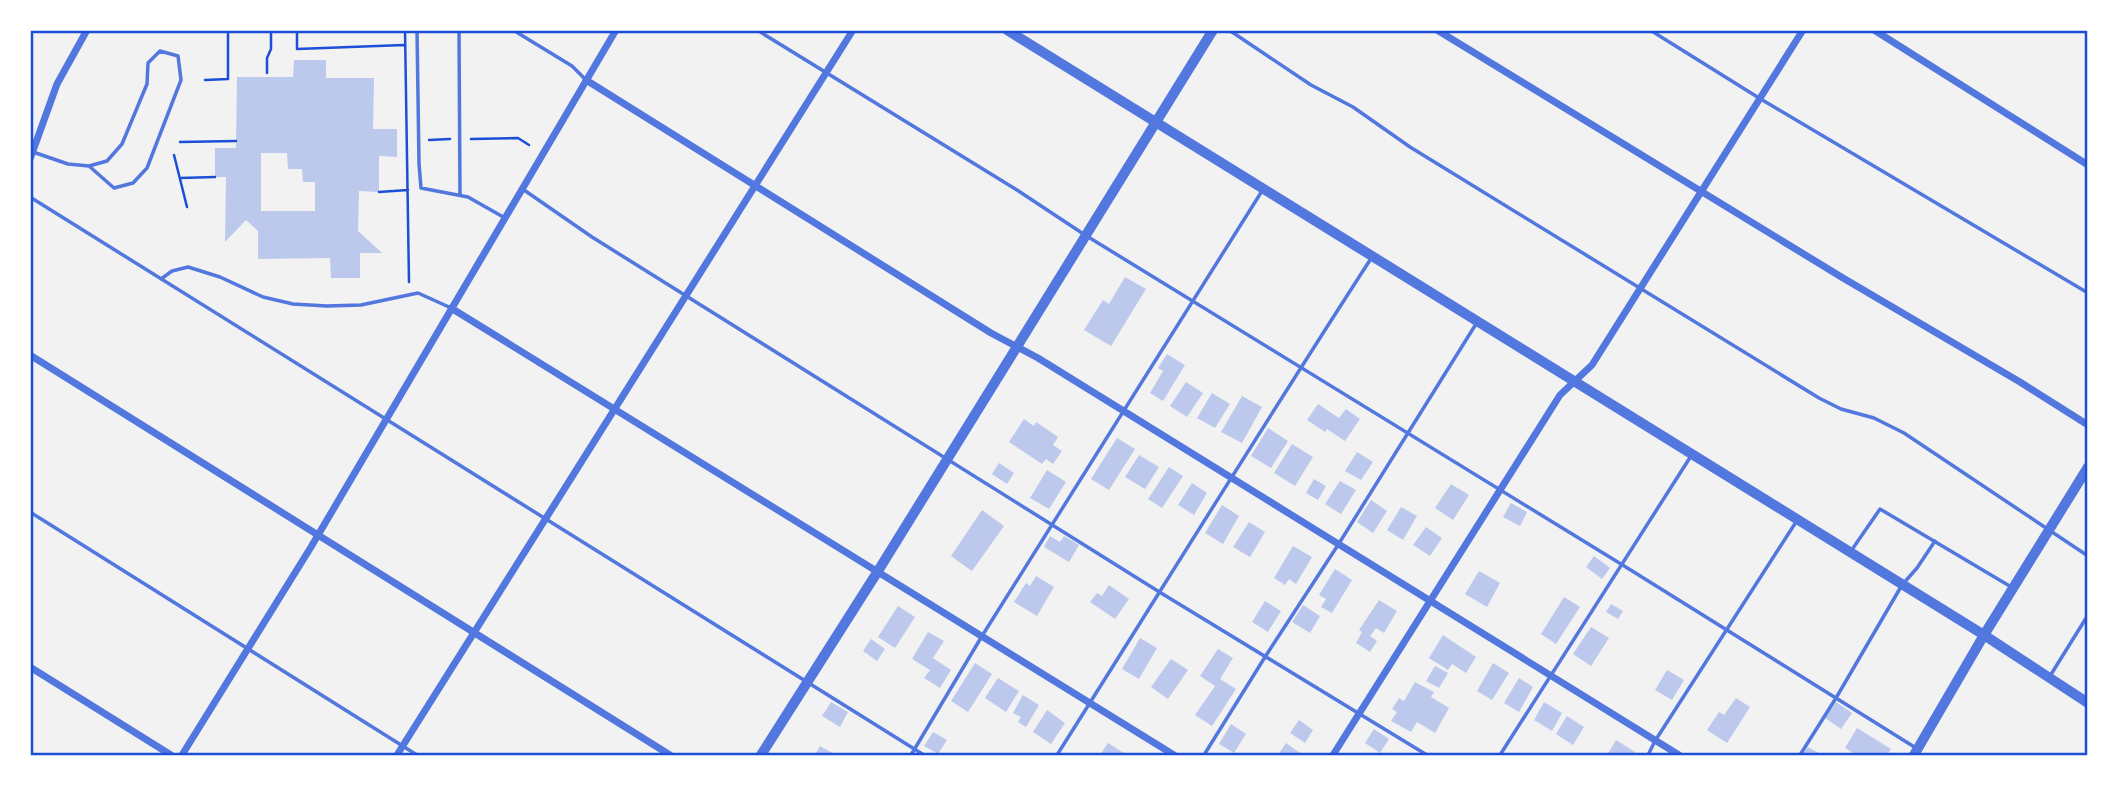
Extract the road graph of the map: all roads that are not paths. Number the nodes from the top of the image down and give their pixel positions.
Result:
1 (417, 30) edge
2 (459, 30) edge
3 (513, 30) edge
4 (616, 30) edge
5 (757, 30) edge
6 (853, 30) edge
7 (1007, 30) edge
8 (1213, 30) edge
9 (1229, 30) edge
10 (1437, 30) edge
11 (1650, 30) edge
12 (1803, 30) edge
13 (1874, 30) edge
14 (2083, 30) edge
15 (85, 31) edge
16 (2088, 33) edge
17 (826, 73) junction
18 (586, 80) junction
19 (1759, 98) junction
20 (1155, 122) junction
21 (31, 156) edge
22 (89, 166) junction
23 (2088, 166) edge
24 (756, 185) junction
25 (522, 189) junction
26 (1263, 189) junction
27 (1702, 191) junction
28 (460, 195) junction
29 (30, 197) edge
30 (505, 218) junction
31 (1085, 235) junction
32 (1372, 257) junction
33 (161, 279) junction
34 (1641, 287) junction
35 (2088, 293) edge
36 (686, 296) junction
37 (1192, 300) junction
38 (451, 308) junction
39 (1477, 322) junction
40 (1017, 345) junction
41 (30, 355) edge
42 (1300, 368) junction
43 (1574, 382) junction
44 (614, 409) junction
45 (1122, 411) junction
46 (386, 420) junction
47 (2088, 425) edge
48 (1408, 433) junction
49 (1692, 455) junction
50 (947, 458) junction
51 (2088, 467) edge
52 (1230, 477) junction
53 (1500, 490) junction
54 (30, 512) edge
55 (545, 520) junction
56 (1797, 520) junction
57 (1054, 524) junction
58 (2049, 530) junction
59 (318, 536) junction
60 (1935, 541) junction
61 (1338, 545) junction
62 (1850, 553) junction
63 (2088, 556) edge
64 (1621, 564) junction
65 (878, 571) junction
66 (1902, 585) junction
67 (2013, 588) junction
68 (1161, 593) junction
69 (1430, 602) junction
70 (2088, 615) edge
71 (1725, 629) junction
72 (474, 634) junction
73 (1984, 635) junction
74 (982, 636) junction
75 (247, 650) junction
76 (1265, 657) junction
77 (30, 667) edge
78 (1550, 676) junction
79 (2049, 678) junction
80 (806, 683) junction
81 (1836, 698) junction
82 (1090, 703) junction
83 (2088, 703) edge
84 (1360, 713) junction
85 (1655, 741) junction
86 (403, 747) junction
87 (915, 749) junction
88 (1916, 752) edge
89 (171, 755) edge
90 (182, 755) edge
91 (397, 755) edge
92 (417, 755) edge
93 (670, 755) edge
94 (761, 755) edge
95 (911, 755) edge
96 (924, 755) edge
97 (1057, 755) edge
98 (1174, 755) edge
99 (1204, 755) edge
100 (1333, 755) edge
101 (1427, 755) edge
102 (1500, 755) edge
103 (1648, 755) edge
104 (1679, 755) edge
105 (1800, 755) edge

1 - 28 lane
2 - 28 lane
3 - 18 lane
4 - 18 street
5 - 17 lane
6 - 17 street
7 - 20 street
8 - 20 street
9 - 34 lane
10 - 27 street
11 - 19 lane
12 - 19 street
13 - 23 street
14 - 16 lane
15 - 21 street
17 - 24 street
17 - 31 lane
18 - 24 street
18 - 25 street
19 - 27 street
19 - 35 lane
20 - 26 street
20 - 31 street
21 - 22 lane
22 - 22 lane
24 - 36 street
24 - 40 street
25 - 30 street
25 - 36 lane
26 - 32 street
26 - 37 lane
27 - 34 street
27 - 47 street
28 - 30 lane
29 - 33 lane
30 - 38 street
31 - 37 lane
31 - 40 street
32 - 39 street
32 - 42 lane
33 - 38 lane
33 - 46 lane
34 - 43 street
34 - 58 lane
36 - 44 street
36 - 50 lane
37 - 42 lane
37 - 45 lane
38 - 44 street
38 - 46 street
39 - 43 street
39 - 48 lane
40 - 45 street
40 - 50 street
41 - 59 street
42 - 48 lane
42 - 52 lane
43 - 49 street
43 - 53 street
44 - 55 street
44 - 65 street
45 - 52 street
45 - 57 lane
46 - 55 lane
46 - 59 street
48 - 53 lane
48 - 61 lane
49 - 56 street
49 - 64 lane
50 - 57 lane
50 - 65 street
51 - 58 street
52 - 61 street
52 - 68 lane
53 - 64 lane
53 - 69 street
54 - 75 lane
55 - 72 street
55 - 80 lane
56 - 62 street
56 - 71 lane
57 - 68 lane
57 - 74 lane
58 - 63 lane
58 - 67 street
59 - 72 street
59 - 75 street
60 - 62 lane
60 - 66 lane
60 - 67 lane
61 - 69 street
61 - 76 lane
62 - 66 street
64 - 71 lane
64 - 78 lane
65 - 74 street
65 - 80 street
66 - 73 street
66 - 81 lane
67 - 73 street
68 - 76 lane
68 - 82 lane
69 - 78 street
69 - 84 street
70 - 79 lane
71 - 81 lane
71 - 85 lane
72 - 86 street
72 - 93 street
73 - 79 street
73 - 88 street
74 - 82 street
74 - 87 lane
75 - 86 lane
75 - 90 street
76 - 84 lane
76 - 99 lane
77 - 89 street
78 - 85 street
78 - 102 lane
79 - 83 street
80 - 87 lane
80 - 94 street
81 - 88 lane
81 - 105 lane
82 - 97 lane
82 - 98 street
84 - 100 street
84 - 101 lane
85 - 103 lane
85 - 104 street
86 - 91 street
86 - 92 lane
87 - 95 lane
87 - 96 lane

